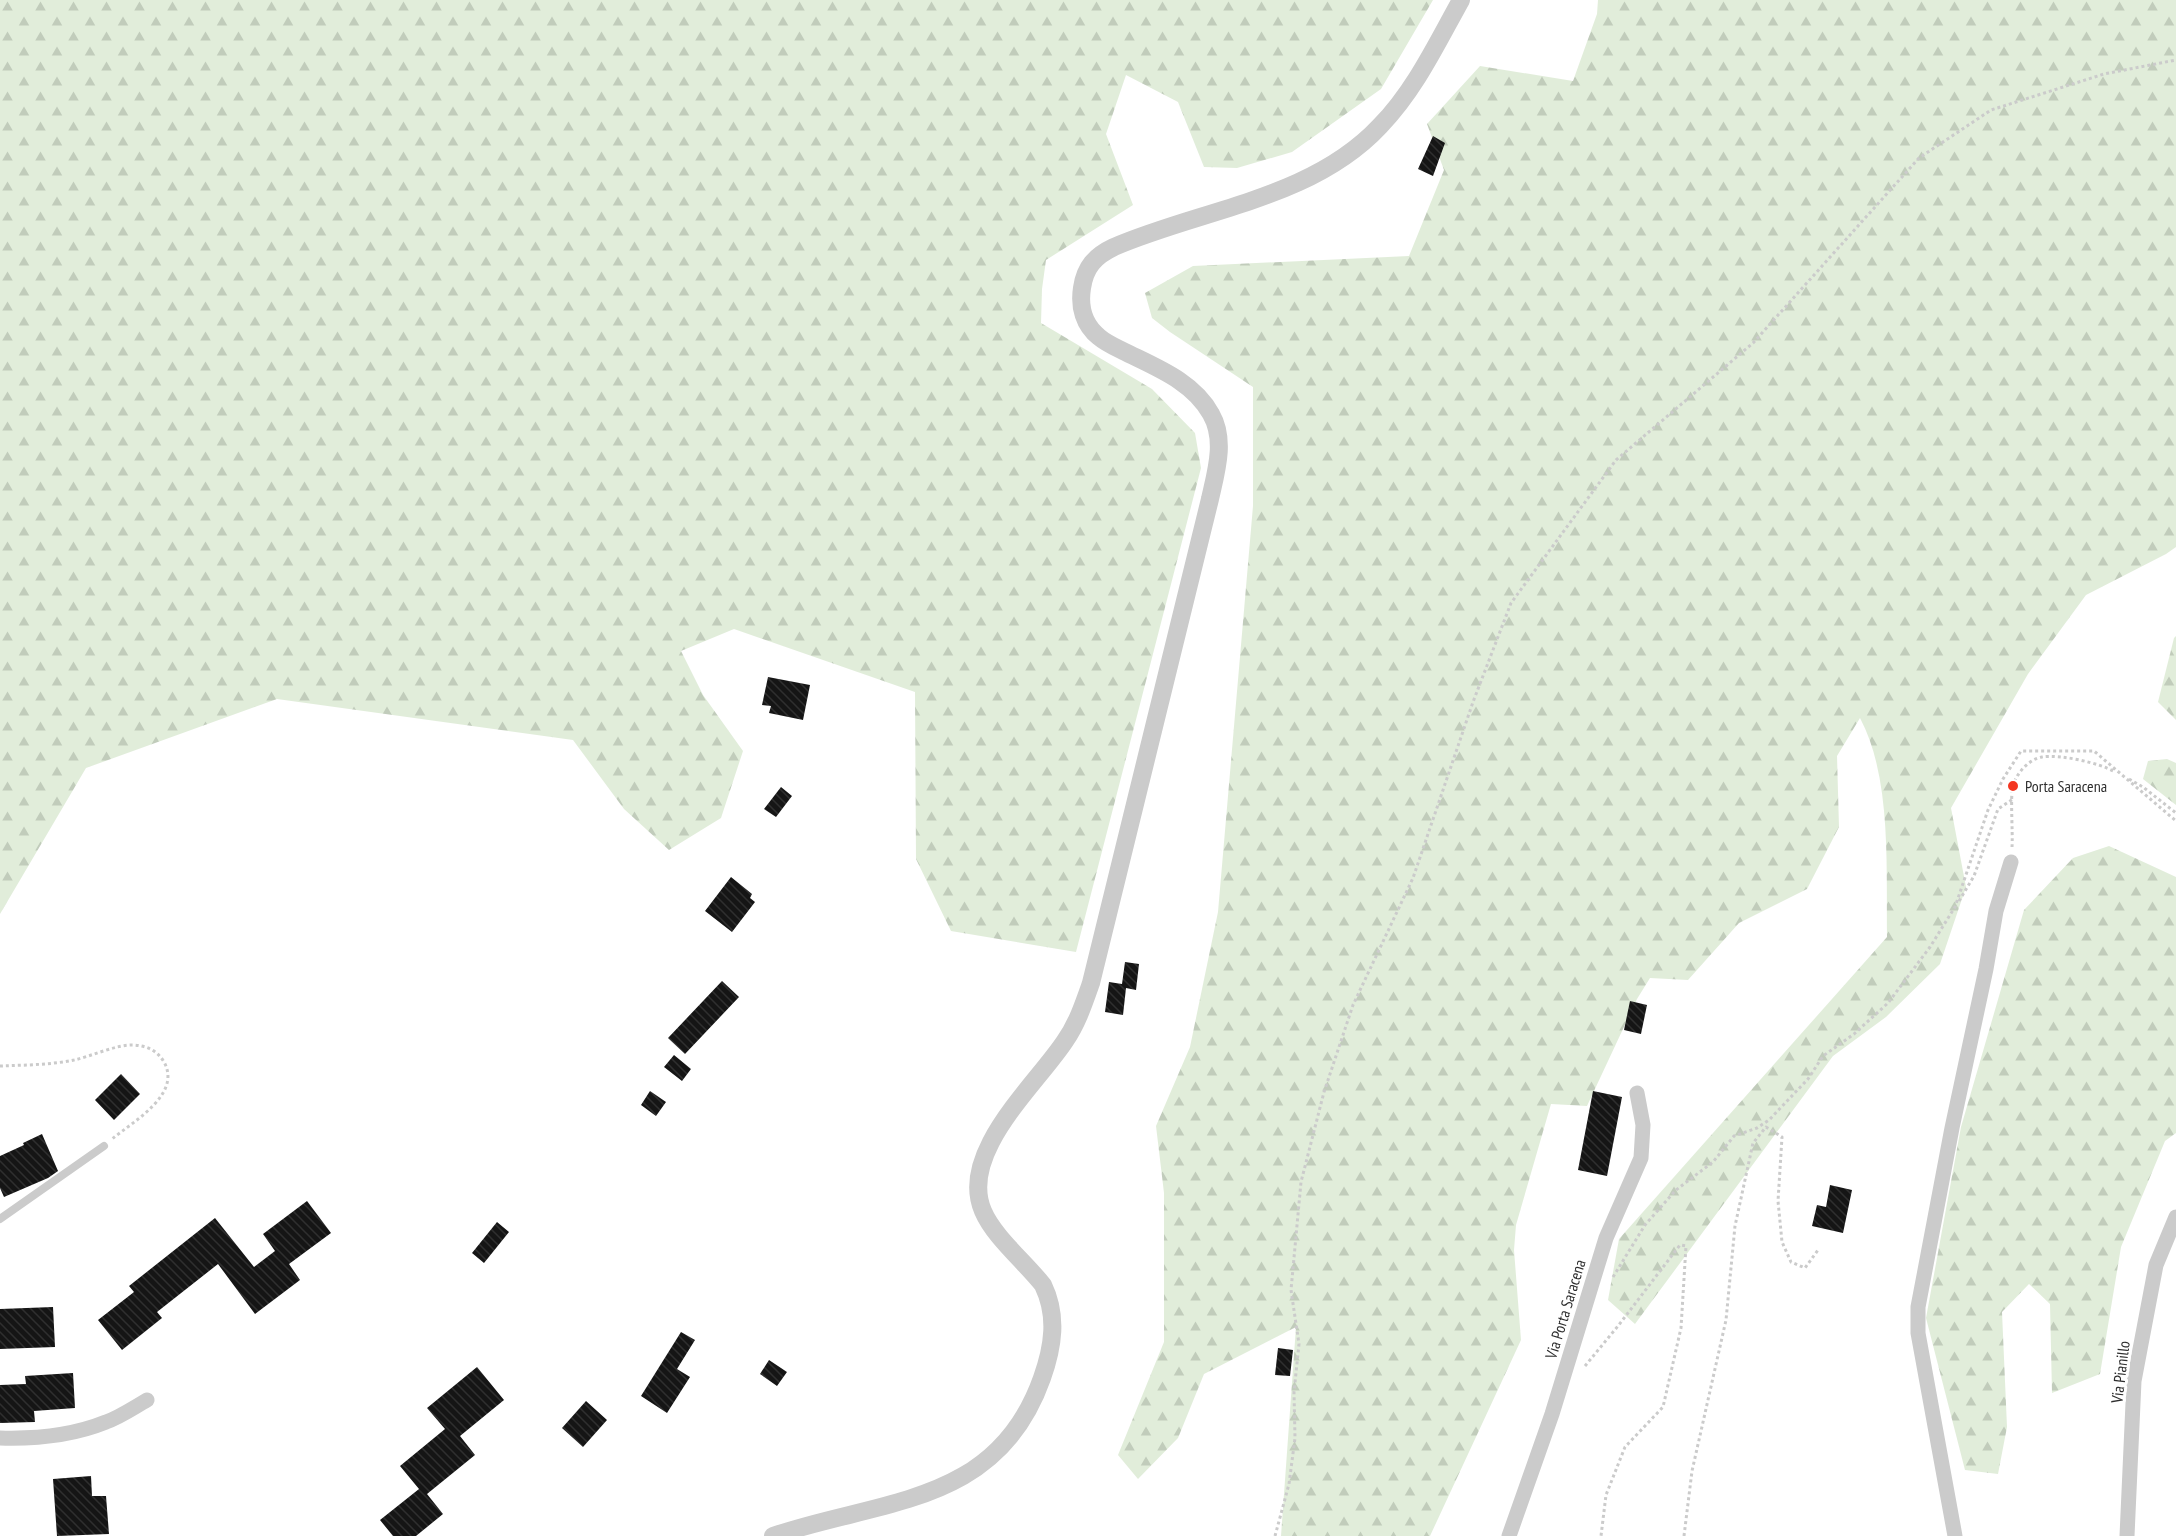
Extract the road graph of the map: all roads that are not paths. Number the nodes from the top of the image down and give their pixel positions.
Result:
1 (1461, 0) edge
2 (2011, 862) road end
3 (1636, 1093) dead end
4 (104, 1146) road end
5 (2176, 1217) edge
6 (0, 1219) edge
7 (147, 1400) dead end
8 (0, 1438) edge
9 (773, 1536) edge
10 (1509, 1536) edge
11 (1955, 1536) edge
12 (2127, 1536) edge

1 - 9 street
2 - 11 street
3 - 10 street, Via Porta Saracena
4 - 6 lane
5 - 12 street, Via Pianillo
7 - 8 street

